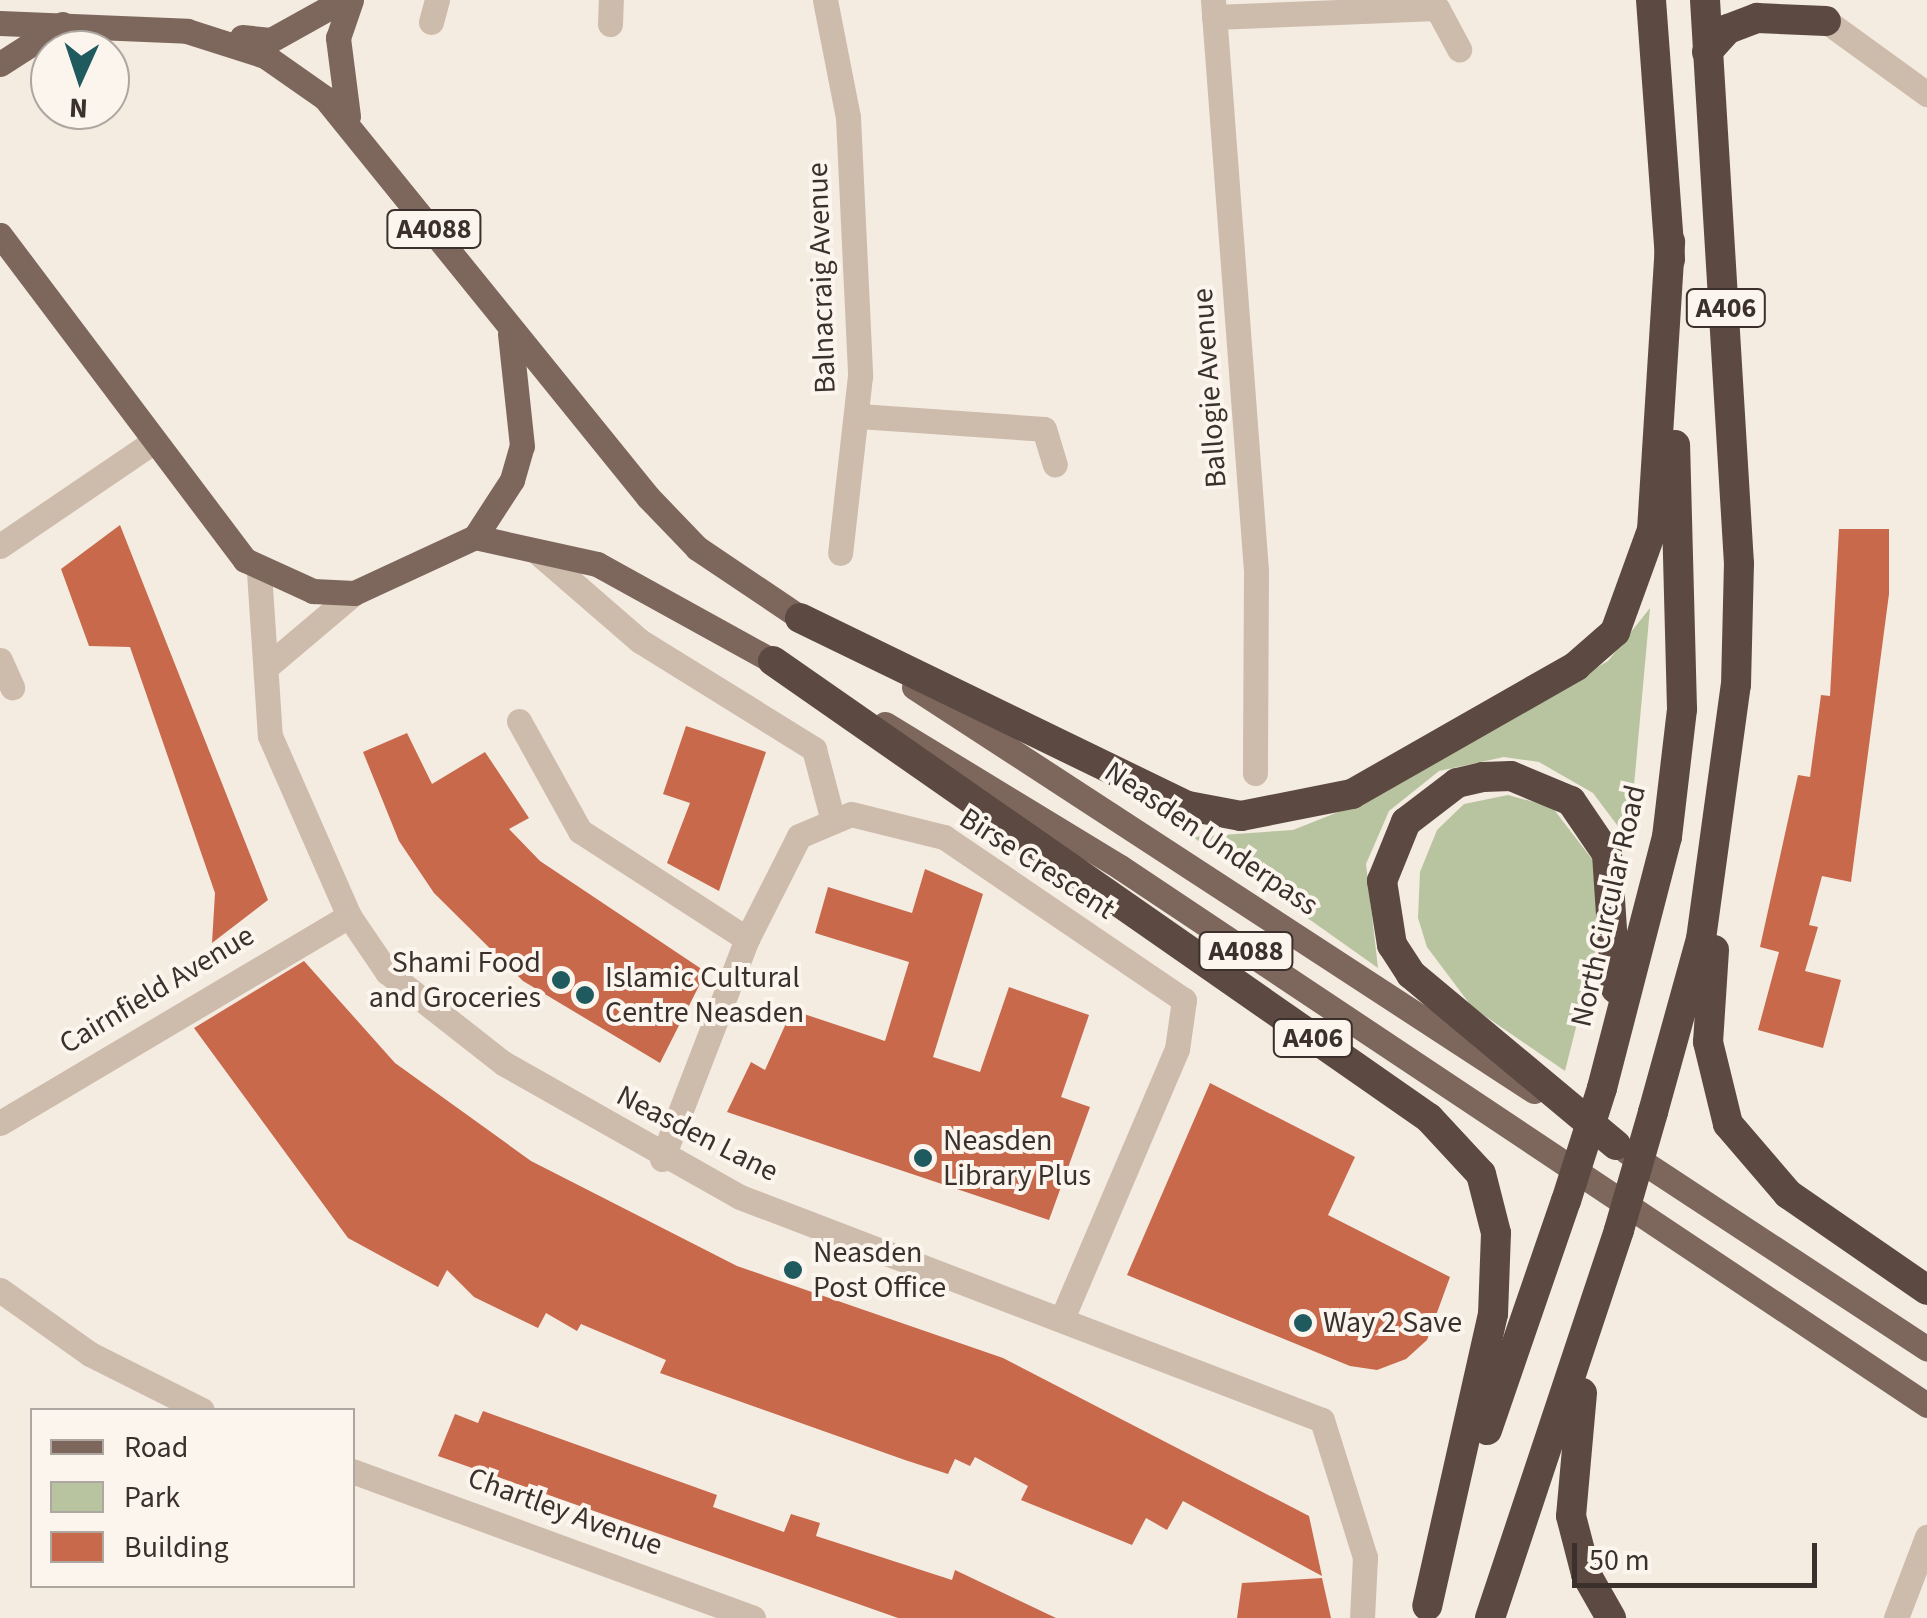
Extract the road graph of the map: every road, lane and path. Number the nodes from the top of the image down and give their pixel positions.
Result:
1 (343, 0) edge
2 (350, 0) edge
3 (825, 0) edge
4 (1652, 0) edge
5 (1705, 0) edge
6 (1799, 0) edge
7 (1213, 9) edge
8 (1826, 21) junction
9 (0, 23) edge
10 (62, 24) junction
11 (187, 31) junction
12 (1458, 49) dead end
13 (1706, 52) junction
14 (0, 64) edge
15 (1927, 94) edge
16 (354, 132) junction
17 (2, 240) edge
18 (1670, 242) junction
19 (509, 329) junction
20 (859, 416) junction
21 (150, 444) junction
22 (1055, 464) dead end
23 (475, 537) junction
24 (0, 546) edge
25 (536, 551) junction
26 (840, 554) dead end
27 (259, 572) junction
28 (354, 593) junction
29 (800, 618) junction
30 (0, 660) edge
31 (773, 661) junction
32 (270, 664) junction
33 (12, 687) dead end
34 (519, 722) dead end
35 (1255, 772) dead end
36 (1729, 773) junction
37 (832, 817) junction
38 (349, 916) junction
39 (747, 939) junction
40 (1613, 1047) junction
41 (0, 1122) edge
42 (1616, 1144) junction
43 (662, 1159) junction
44 (0, 1290) edge
45 (1927, 1290) edge
46 (1599, 1296) junction
47 (1064, 1314) junction
48 (1927, 1349) edge
49 (1927, 1405) edge
50 (198, 1408) edge
51 (355, 1472) edge
52 (1927, 1537) edge
53 (1425, 1612) edge
54 (753, 1618) edge
55 (1362, 1618) edge
56 (1490, 1618) edge
57 (1611, 1618) edge
58 (1896, 1618) edge

1 - 11 main road
2 - 16 main road
3 - 20 street, Balnacraig Avenue
4 - 18 highway, North Circular Road / A406
5 - 13 highway, A406
6 - 8 highway
7 - 12 street
7 - 35 street, Ballogie Avenue
8 - 13 highway
8 - 15 street
9 - 10 main road, A4088
10 - 11 main road, A4088
10 - 14 main road
11 - 16 main road, A4088
13 - 36 highway, A406
16 - 19 main road, A4088
17 - 21 main road
18 - 29 highway, A406
18 - 40 highway, North Circular Road / A406
19 - 23 main road
19 - 29 main road, Neasden Underpass / A4088
20 - 22 street
20 - 26 street, Balnacraig Avenue
21 - 24 street
21 - 27 main road
23 - 25 main road, A4088
23 - 28 main road
25 - 31 main road, A4088
25 - 37 street
27 - 28 main road
27 - 32 street, Neasden Lane
28 - 32 street
29 - 42 main road, Neasden Underpass / A4088
30 - 33 street
31 - 49 main road, A4088
31 - 53 highway, A406
32 - 38 street, Neasden Lane
34 - 39 street
36 - 45 highway, A406
36 - 46 highway, A406, bridge
37 - 39 street
37 - 47 street, Birse Crescent
38 - 41 street, Cairnfield Avenue
38 - 43 street, Neasden Lane
39 - 43 street
40 - 42 highway, A406
40 - 53 highway, North Circular Road / A406, bridge
42 - 48 main road, Neasden Underpass / A4088
43 - 47 street, Neasden Lane
44 - 50 street
46 - 56 highway, A406
46 - 57 highway
47 - 55 street, Neasden Lane
51 - 54 street, Chartley Avenue
52 - 58 street

